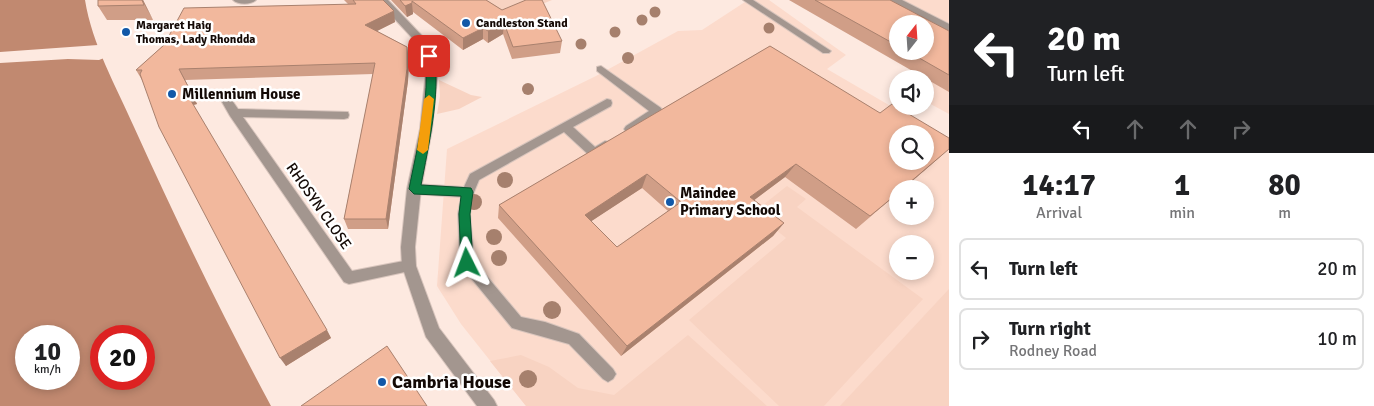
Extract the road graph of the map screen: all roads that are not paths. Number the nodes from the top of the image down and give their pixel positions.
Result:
1 (238, 0) edge
2 (250, 0) edge
3 (382, 0) edge
4 (747, 0) edge
5 (894, 0) edge
6 (949, 28) edge
7 (826, 51) dead end
8 (601, 69) dead end
9 (607, 103) dead end
10 (344, 115) dead end
11 (565, 126) junction
12 (414, 189) junction
13 (468, 192) junction
14 (409, 266) junction
15 (608, 374) dead end
16 (488, 406) edge

1 - 2 street
3 - 12 street
4 - 7 lane
5 - 6 street
8 - 11 lane
9 - 11 lane
10 - 14 lane, RHOSYN CLOSE
11 - 13 lane
12 - 13 lane
12 - 14 street
13 - 15 lane
14 - 16 street

